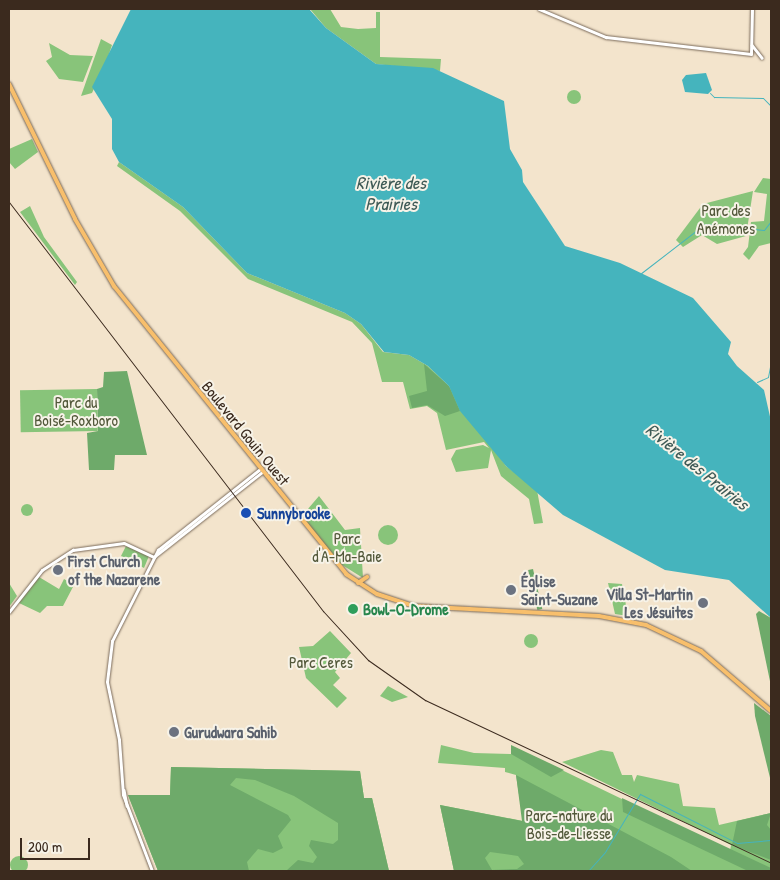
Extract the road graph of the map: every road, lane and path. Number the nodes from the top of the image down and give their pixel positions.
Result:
1 (539, 9) edge
2 (752, 9) edge
3 (752, 45) junction
4 (762, 58) dead end
5 (9, 84) edge
6 (260, 471) junction
7 (154, 556) junction
8 (367, 577) dead end
9 (358, 583) junction
10 (9, 612) edge
11 (771, 712) edge
12 (152, 871) edge

1 - 3 street
2 - 3 street
3 - 4 street
5 - 6 main road, Boulevard Gouin Ouest
6 - 7 street
6 - 9 main road, Boulevard Gouin Ouest
7 - 10 street
7 - 12 street
8 - 9 main road
9 - 11 main road, Boulevard Gouin Ouest

